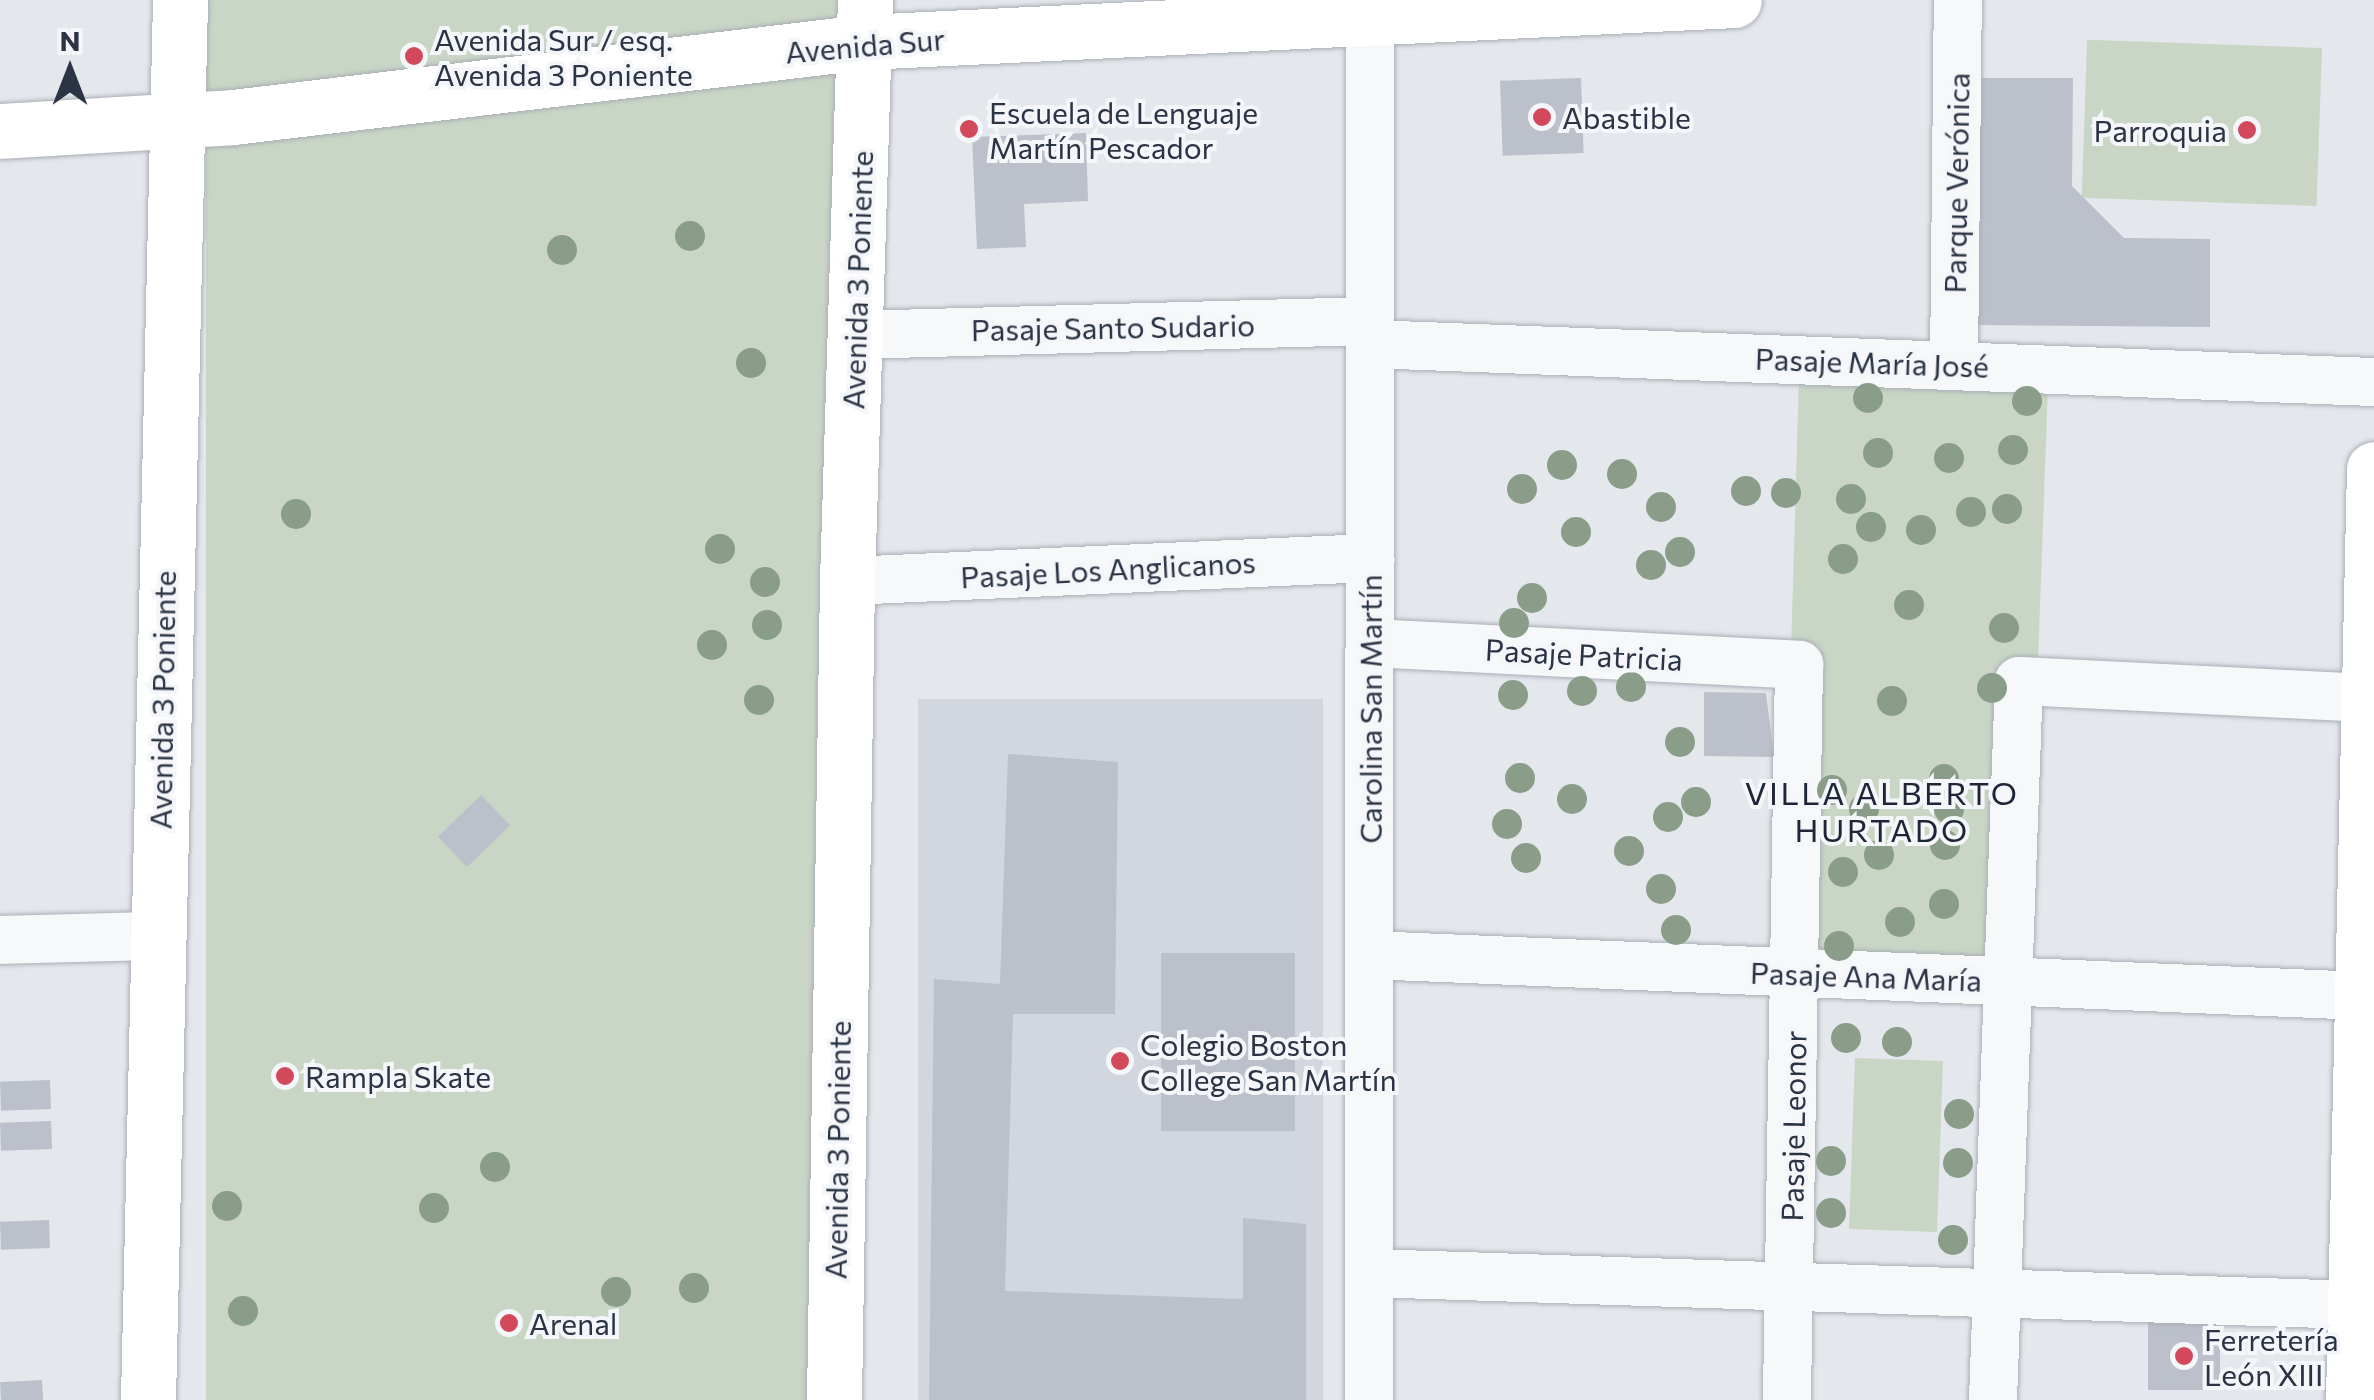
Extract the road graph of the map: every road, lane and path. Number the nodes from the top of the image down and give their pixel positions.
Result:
1 (180, 0) edge
2 (1734, 0) edge
3 (1958, 0) edge
4 (1395, 11) edge
5 (1164, 14) edge
6 (864, 21) edge
7 (173, 123) junction
8 (0, 131) edge
9 (1370, 332) junction
10 (855, 334) junction
11 (1954, 366) junction
12 (2374, 382) edge
13 (2374, 469) edge
14 (1370, 558) junction
15 (847, 581) junction
16 (1370, 643) junction
17 (1799, 665) joint
18 (2369, 698) junction
19 (157, 936) junction
20 (0, 940) edge
21 (1369, 956) junction
22 (1796, 973) junction
23 (2008, 981) junction
24 (2362, 996) junction
25 (1369, 1273) junction
26 (1790, 1287) junction
27 (1997, 1294) junction
28 (2356, 1306) junction
29 (148, 1400) edge
30 (834, 1400) edge
31 (1369, 1400) edge
32 (1787, 1400) edge
33 (1994, 1400) edge
34 (2353, 1400) edge

1 - 7 street, Avenida 3 Poniente
2 - 4 street, Avenida Sur
3 - 11 street, Parque Verónica
4 - 5 street, Avenida Sur
4 - 9 street, Carolina San Martín
5 - 6 street, Avenida Sur
6 - 7 street, Avenida Sur
6 - 10 street, Avenida 3 Poniente
7 - 8 street, Avenida Sur
7 - 19 street, Avenida 3 Poniente
9 - 10 street, Pasaje Santo Sudario
9 - 11 street, Pasaje María José
9 - 14 street, Carolina San Martín
10 - 15 street, Avenida 3 Poniente
11 - 12 street, Pasaje María José
13 - 18 street
14 - 15 street, Pasaje Los Anglicanos
14 - 16 street, Carolina San Martín
15 - 30 street, Avenida 3 Poniente
16 - 17 street, Pasaje Patricia
16 - 21 street, Carolina San Martín
17 - 22 street, Pasaje Leonor
18 - 23 street
18 - 24 street
19 - 20 street
19 - 29 street, Avenida 3 Poniente
21 - 22 street, Pasaje Ana María
21 - 25 street, Carolina San Martín
22 - 23 street, Pasaje Ana María
22 - 26 street, Pasaje Leonor
23 - 24 street, Pasaje Ana María
23 - 27 street
24 - 28 street
25 - 26 street
25 - 31 street, Carolina San Martín
26 - 27 street
26 - 32 street, Pasaje Leonor
27 - 28 street
27 - 33 street
28 - 34 street

